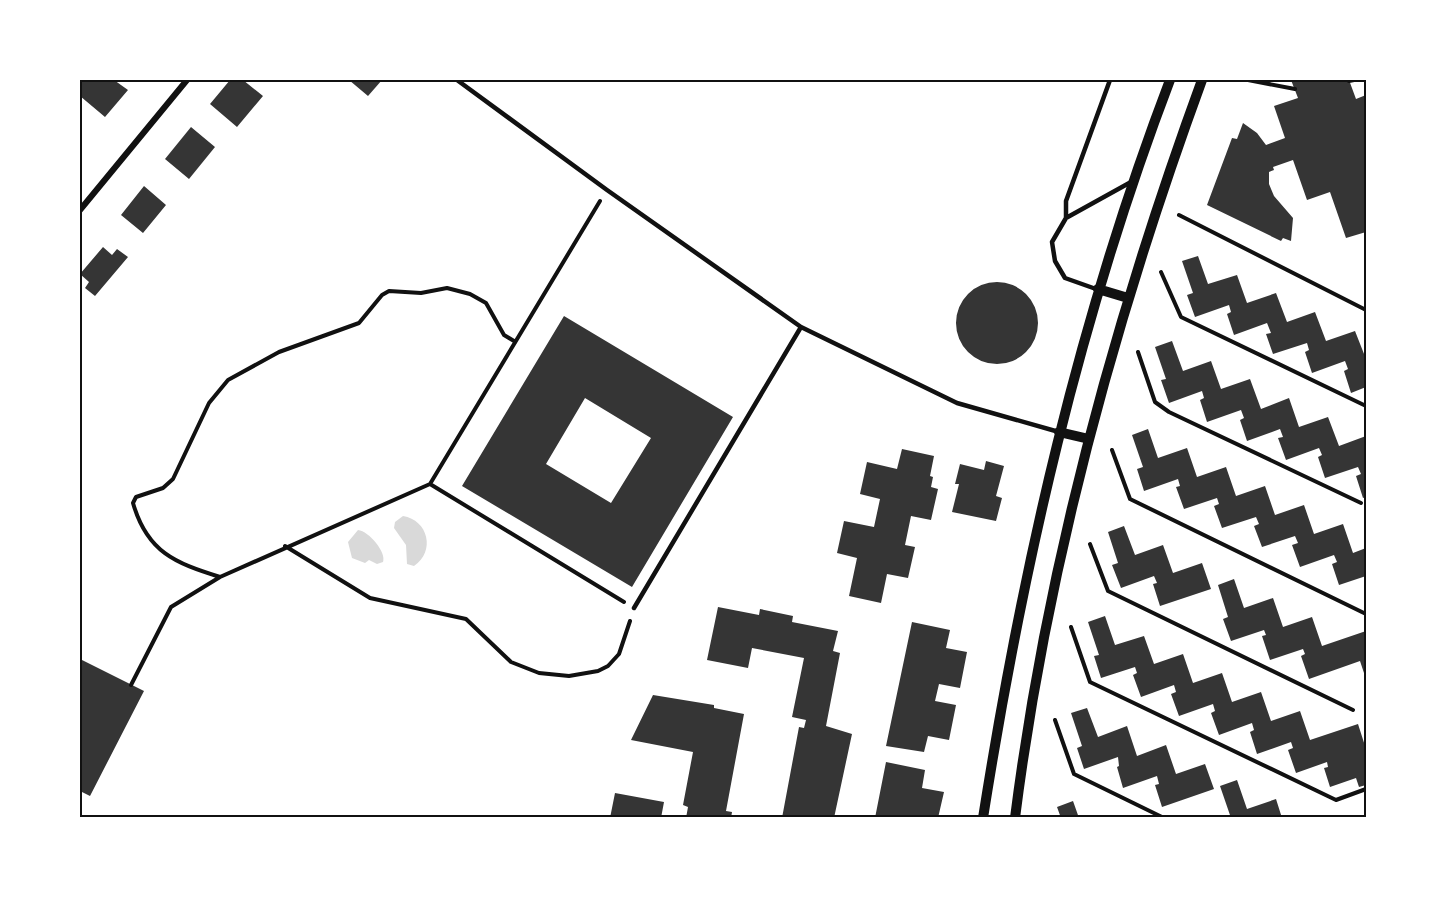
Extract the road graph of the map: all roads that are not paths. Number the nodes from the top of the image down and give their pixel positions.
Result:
1 (187, 80) edge
2 (457, 80) edge
3 (1110, 80) edge
4 (1170, 80) edge
5 (1202, 80) edge
6 (1133, 181) junction
7 (80, 210) edge
8 (1066, 218) junction
9 (1098, 289) junction
10 (1128, 298) junction
11 (801, 327) junction
12 (1059, 432) junction
13 (1089, 439) junction
14 (634, 608) road end
15 (983, 818) edge
16 (1015, 818) edge

1 - 7 street
2 - 11 lane
3 - 8 lane
4 - 6 street
5 - 10 street
6 - 8 lane
6 - 9 street
8 - 9 lane
9 - 10 street
9 - 12 street
10 - 13 street
11 - 12 lane
11 - 14 lane
12 - 13 street
12 - 15 street
13 - 16 street

